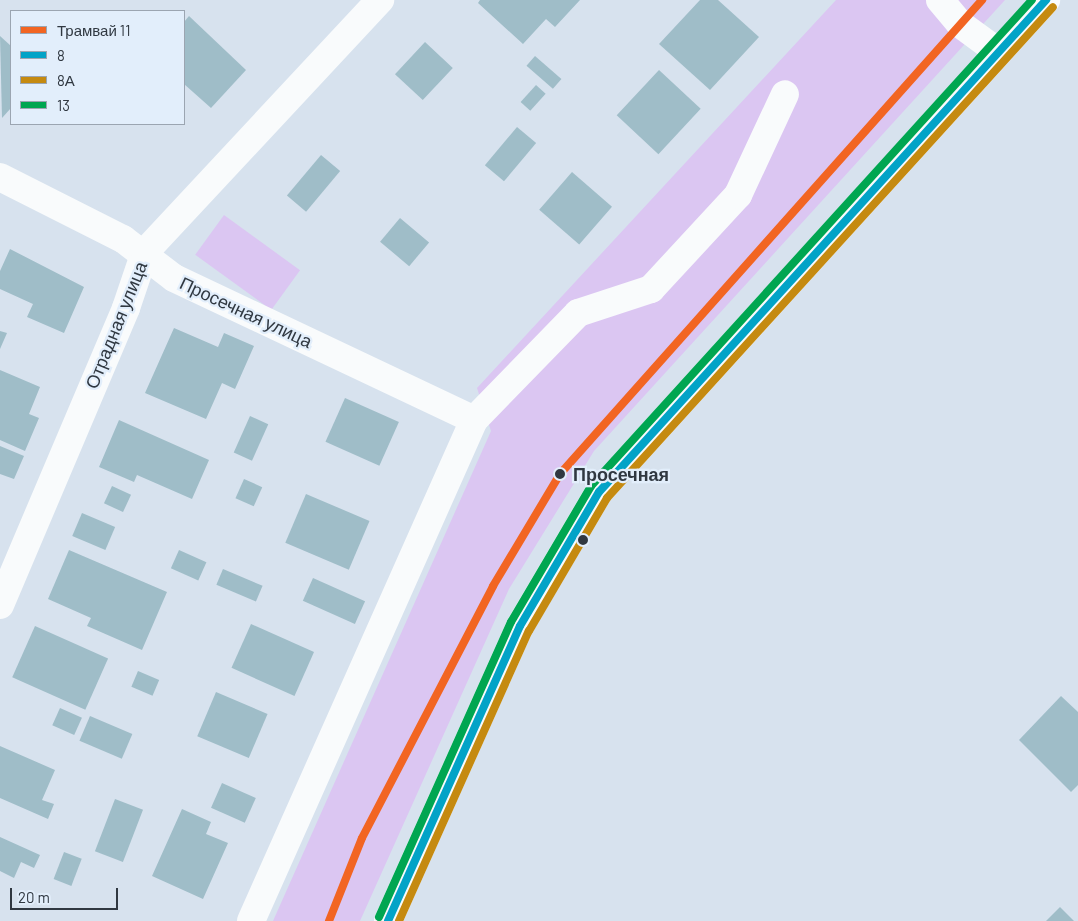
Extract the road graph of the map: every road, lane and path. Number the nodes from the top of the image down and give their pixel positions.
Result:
1 (380, 0) edge
2 (940, 0) edge
3 (1046, 0) edge
4 (997, 51) junction
5 (785, 94) dead end
6 (0, 177) edge
7 (145, 252) junction
8 (474, 420) junction
9 (0, 604) edge
10 (251, 921) edge
11 (388, 921) edge

1 - 7 street, Отрадная улица
2 - 4 street
3 - 4 street
4 - 11 street
5 - 8 street
6 - 7 street, Просечная улица
7 - 8 street, Просечная улица
7 - 9 street, Отрадная улица
8 - 10 street

